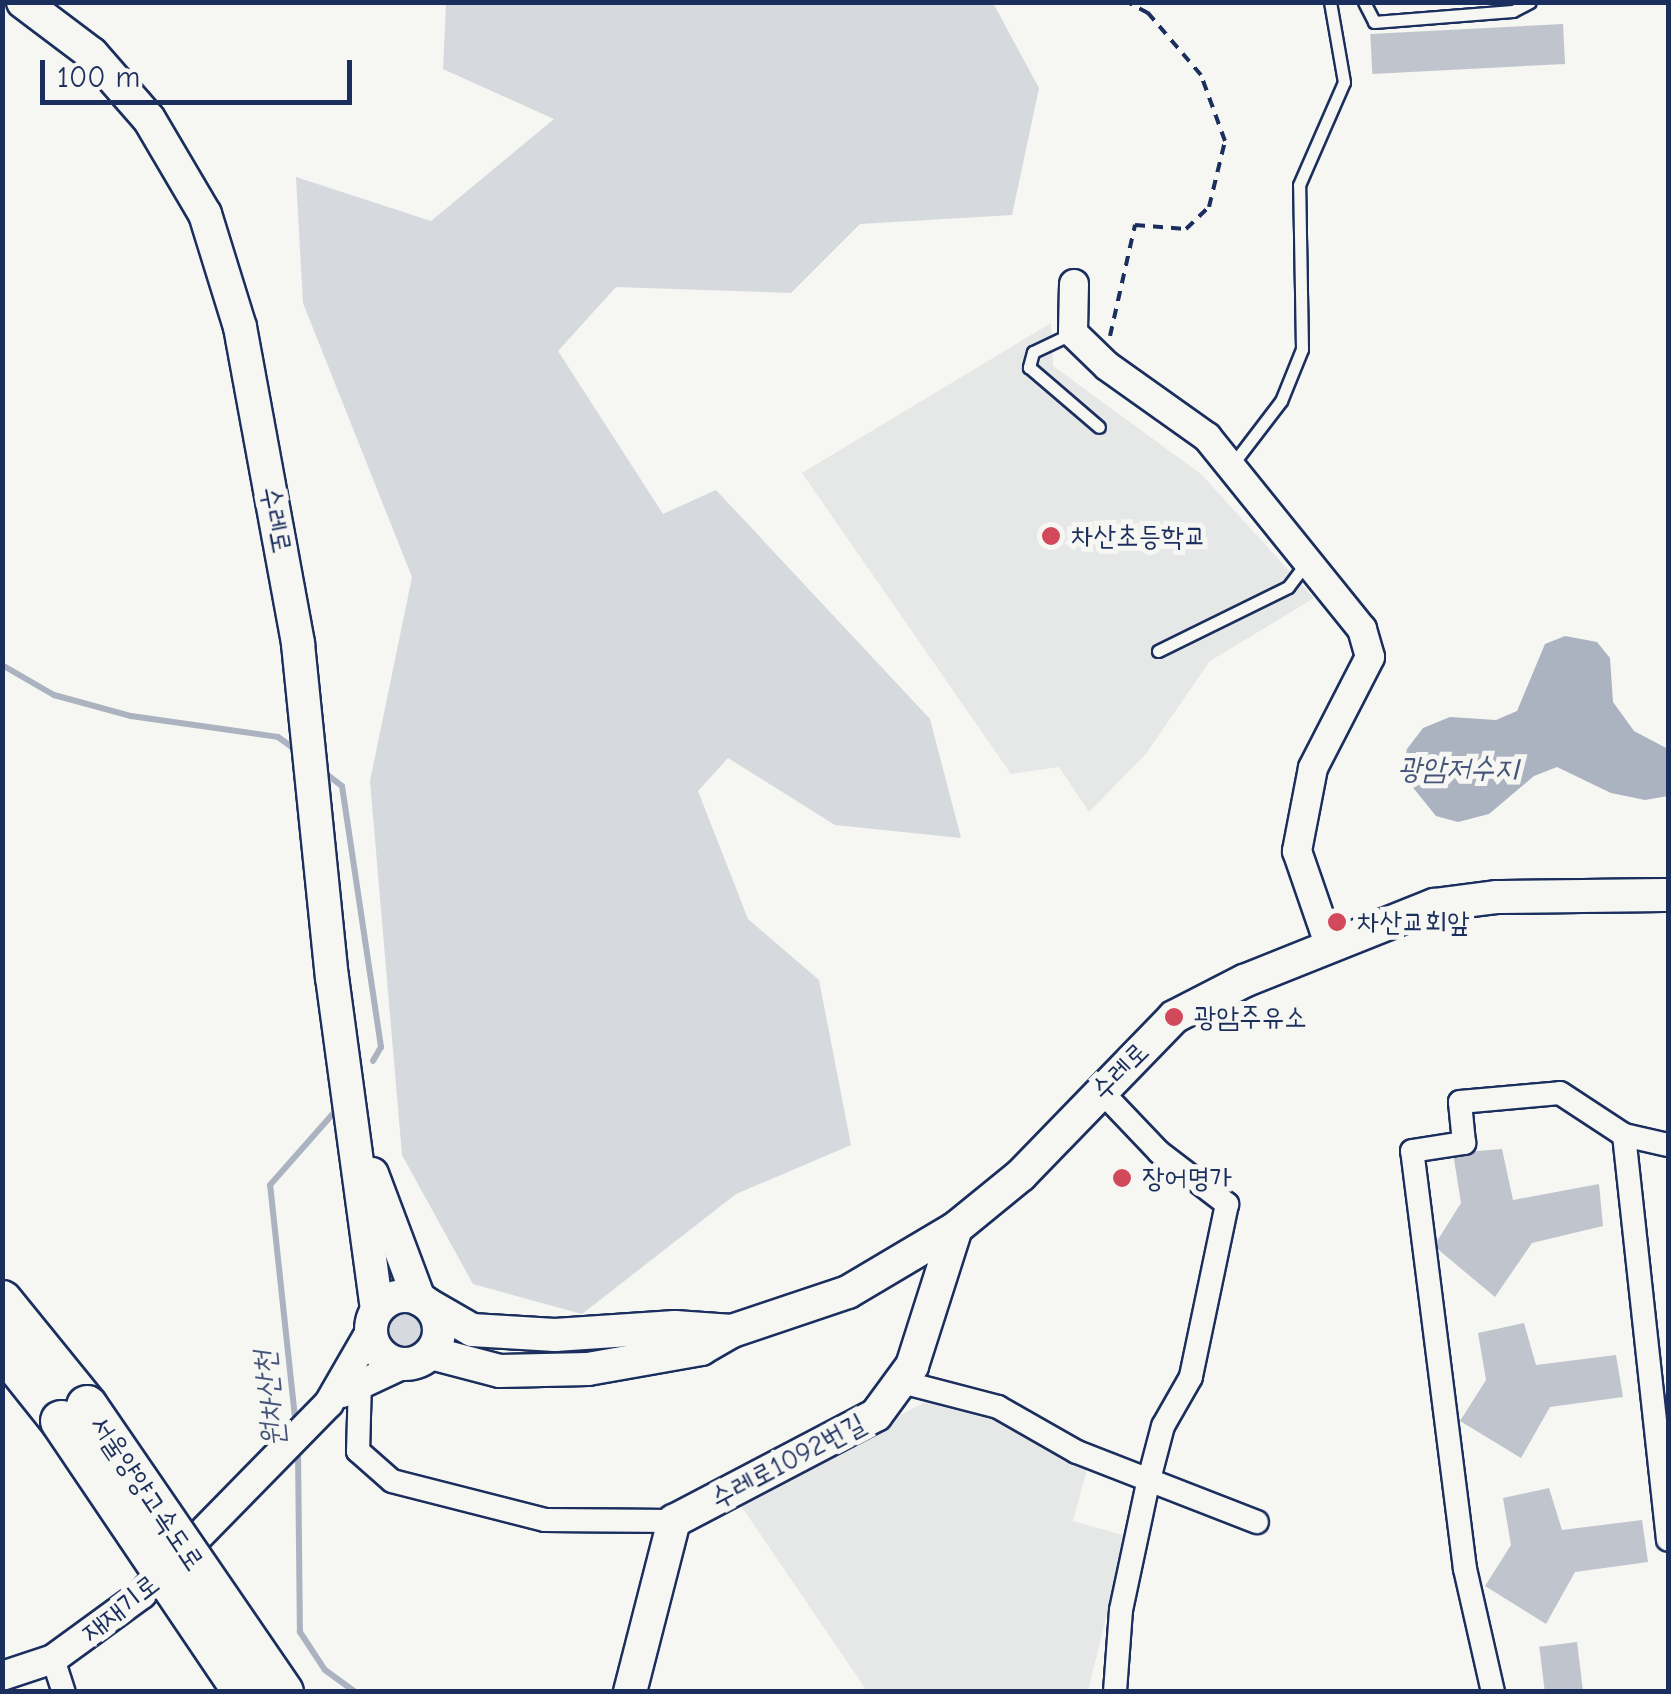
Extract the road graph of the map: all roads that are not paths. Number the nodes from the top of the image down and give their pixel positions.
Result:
1 (23, 2) edge
2 (1330, 2) edge
3 (1364, 2) edge
4 (1530, 2) edge
5 (1074, 284) dead end
6 (1073, 333) junction
7 (1098, 427) dead end
8 (1232, 465) junction
9 (1308, 558) junction
10 (1158, 651) dead end
11 (1668, 895) edge
12 (1625, 897) junction
13 (1668, 914) edge
14 (1329, 944) junction
15 (1100, 1090) junction
16 (353, 1113) junction
17 (1624, 1135) junction
18 (1668, 1146) edge
19 (956, 1228) junction
20 (2, 1300) edge
21 (423, 1301) junction
22 (374, 1321) junction
23 (732, 1330) junction
24 (2, 1347) edge
25 (416, 1359) junction
26 (360, 1380) junction
27 (902, 1382) junction
28 (329, 1403) junction
29 (74, 1413) junction
30 (1148, 1483) junction
31 (674, 1521) junction
32 (1258, 1522) dead end
33 (1668, 1540) edge
34 (53, 1659) junction
35 (2, 1676) edge
36 (64, 1692) edge
37 (244, 1692) edge
38 (283, 1692) edge
39 (630, 1692) edge
40 (1115, 1692) edge
41 (1493, 1692) edge

1 - 16 main road, 수레로
2 - 8 lane
3 - 4 lane
5 - 6 street
6 - 7 lane
6 - 8 street
8 - 9 street
9 - 10 lane
9 - 14 street
11 - 12 main road, 수레로
12 - 13 street
12 - 14 main road, 수레로
14 - 15 main road, 수레로
15 - 19 main road, 수레로
15 - 30 street
16 - 21 main road, 수레로
16 - 22 main road, 수레로
17 - 18 street
17 - 33 street
17 - 41 street
19 - 23 main road, 수레로
19 - 27 main road, 수레로1092번길
20 - 29 highway, 서울양양고속도로
21 - 22 main road
21 - 23 main road, 수레로
21 - 25 main road
22 - 25 main road
22 - 28 street
23 - 25 main road, 수레로
24 - 29 highway, 서울양양고속도로
25 - 26 street
26 - 28 street
26 - 31 street
27 - 30 street
27 - 31 main road, 수레로1092번길
28 - 34 street, 재재기로
29 - 37 highway, 서울양양고속도로, bridge
29 - 38 highway, 서울양양고속도로, bridge
30 - 32 street
30 - 40 street
31 - 39 main road
34 - 35 street, 재재기로
34 - 36 street

